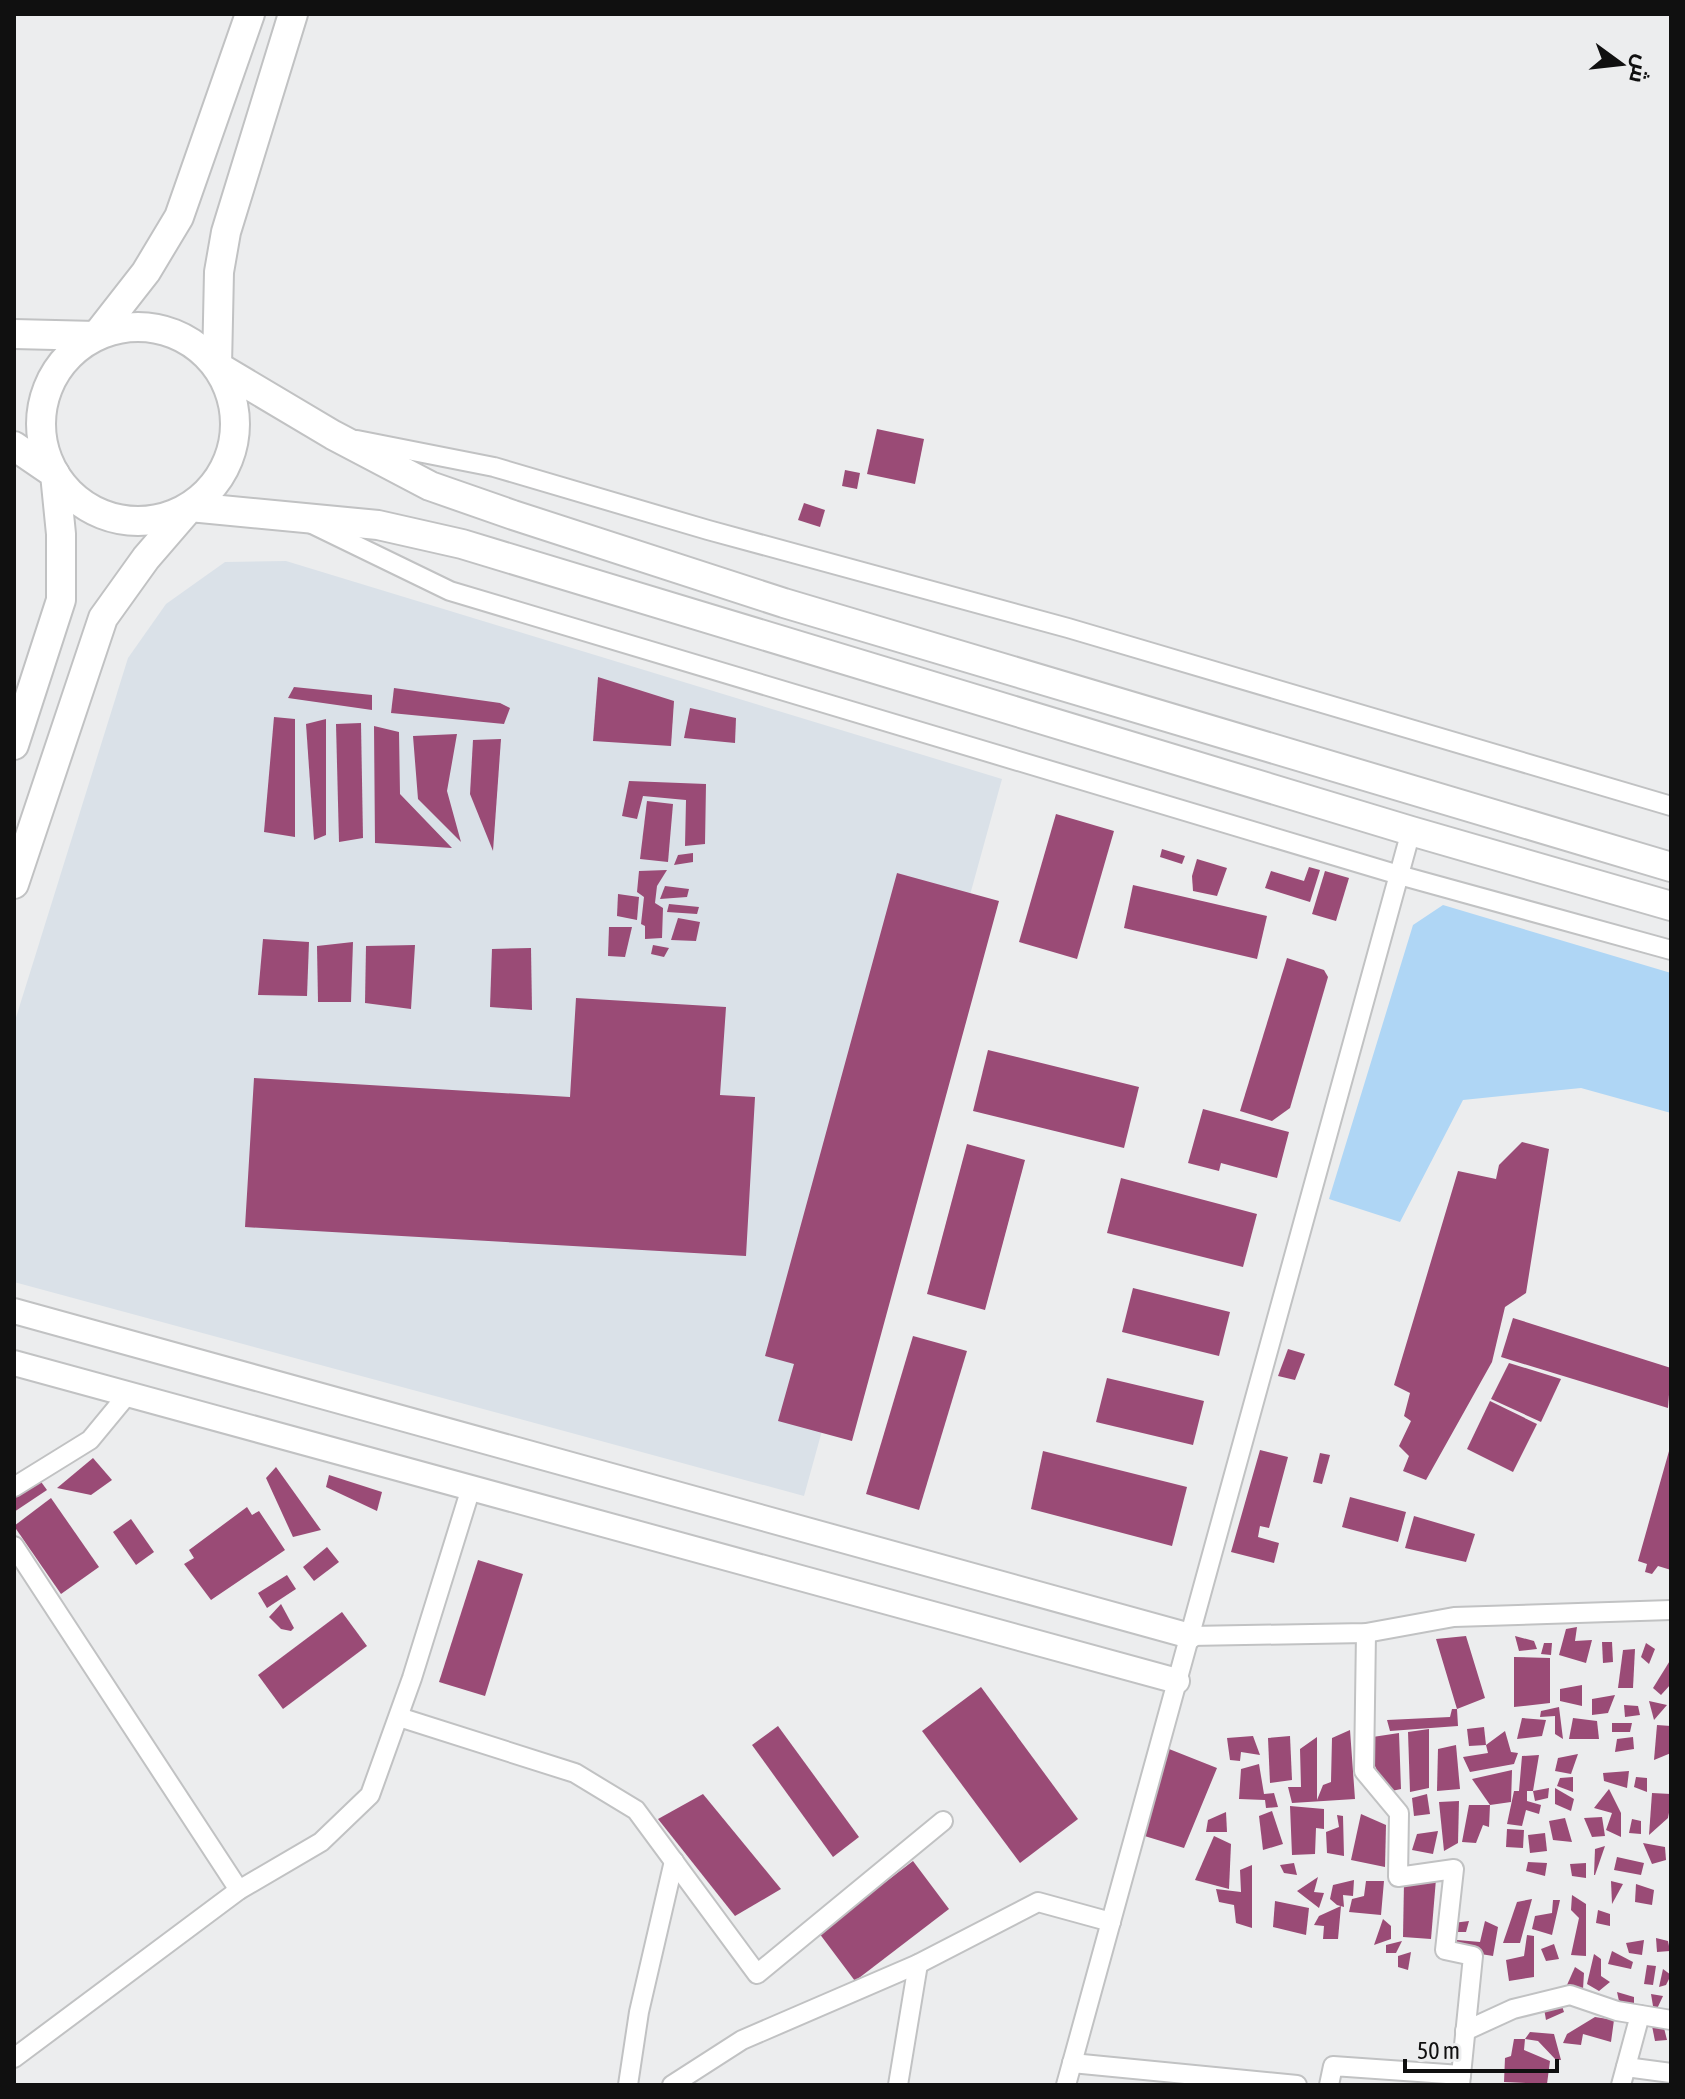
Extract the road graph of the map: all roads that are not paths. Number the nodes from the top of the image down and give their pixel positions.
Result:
1 (250, 14) edge
2 (293, 14) edge
3 (14, 334) edge
4 (96, 336) junction
5 (217, 366) junction
6 (333, 435) junction
7 (14, 446) edge
8 (14, 456) edge
9 (55, 474) junction
10 (190, 507) junction
11 (298, 518) junction
12 (14, 745) edge
13 (1671, 806) edge
14 (1411, 831) junction
15 (1671, 867) edge
16 (1399, 875) junction
17 (14, 884) edge
18 (1671, 906) edge
19 (1671, 950) edge
20 (14, 1311) edge
21 (14, 1363) edge
22 (128, 1394) junction
23 (14, 1487) edge
24 (471, 1488) junction
25 (14, 1546) edge
26 (1671, 1610) edge
27 (1366, 1633) junction
28 (1190, 1636) junction
29 (1177, 1681) junction
30 (399, 1717) junction
31 (943, 1821) dead end
32 (674, 1861) junction
33 (239, 1890) junction
34 (1111, 1922) junction
35 (918, 1964) junction
36 (1640, 2015) junction
37 (1671, 2020) edge
38 (1465, 2031) junction
39 (14, 2058) edge
40 (1072, 2063) junction
41 (1671, 2073) edge
42 (1624, 2076) edge
43 (1460, 2080) edge
44 (628, 2085) edge
45 (672, 2085) edge
46 (898, 2085) edge
47 (1066, 2085) edge
48 (1297, 2085) edge
49 (1329, 2085) edge

1 - 4 main road
2 - 5 main road
3 - 4 main road
4 - 5 main road
4 - 9 main road
5 - 6 main road
5 - 10 main road
6 - 13 street
6 - 15 main road
7 - 9 main road
8 - 9 street
9 - 10 main road
9 - 12 main road
10 - 11 main road
10 - 17 main road
11 - 14 main road
11 - 16 street
14 - 16 street
14 - 18 main road
16 - 19 street
16 - 28 street
20 - 28 main road
21 - 22 main road
22 - 23 street
22 - 24 main road
24 - 29 main road
24 - 30 street
25 - 33 street
26 - 27 street
27 - 28 street
27 - 38 street
28 - 29 street
29 - 34 street
30 - 32 street
30 - 33 street
31 - 32 street
32 - 44 street
33 - 39 street
34 - 35 street
34 - 40 street
35 - 45 street
35 - 46 street
36 - 37 street
36 - 38 street
36 - 42 street
38 - 43 street
40 - 47 street
40 - 48 street
41 - 42 street
43 - 49 street

